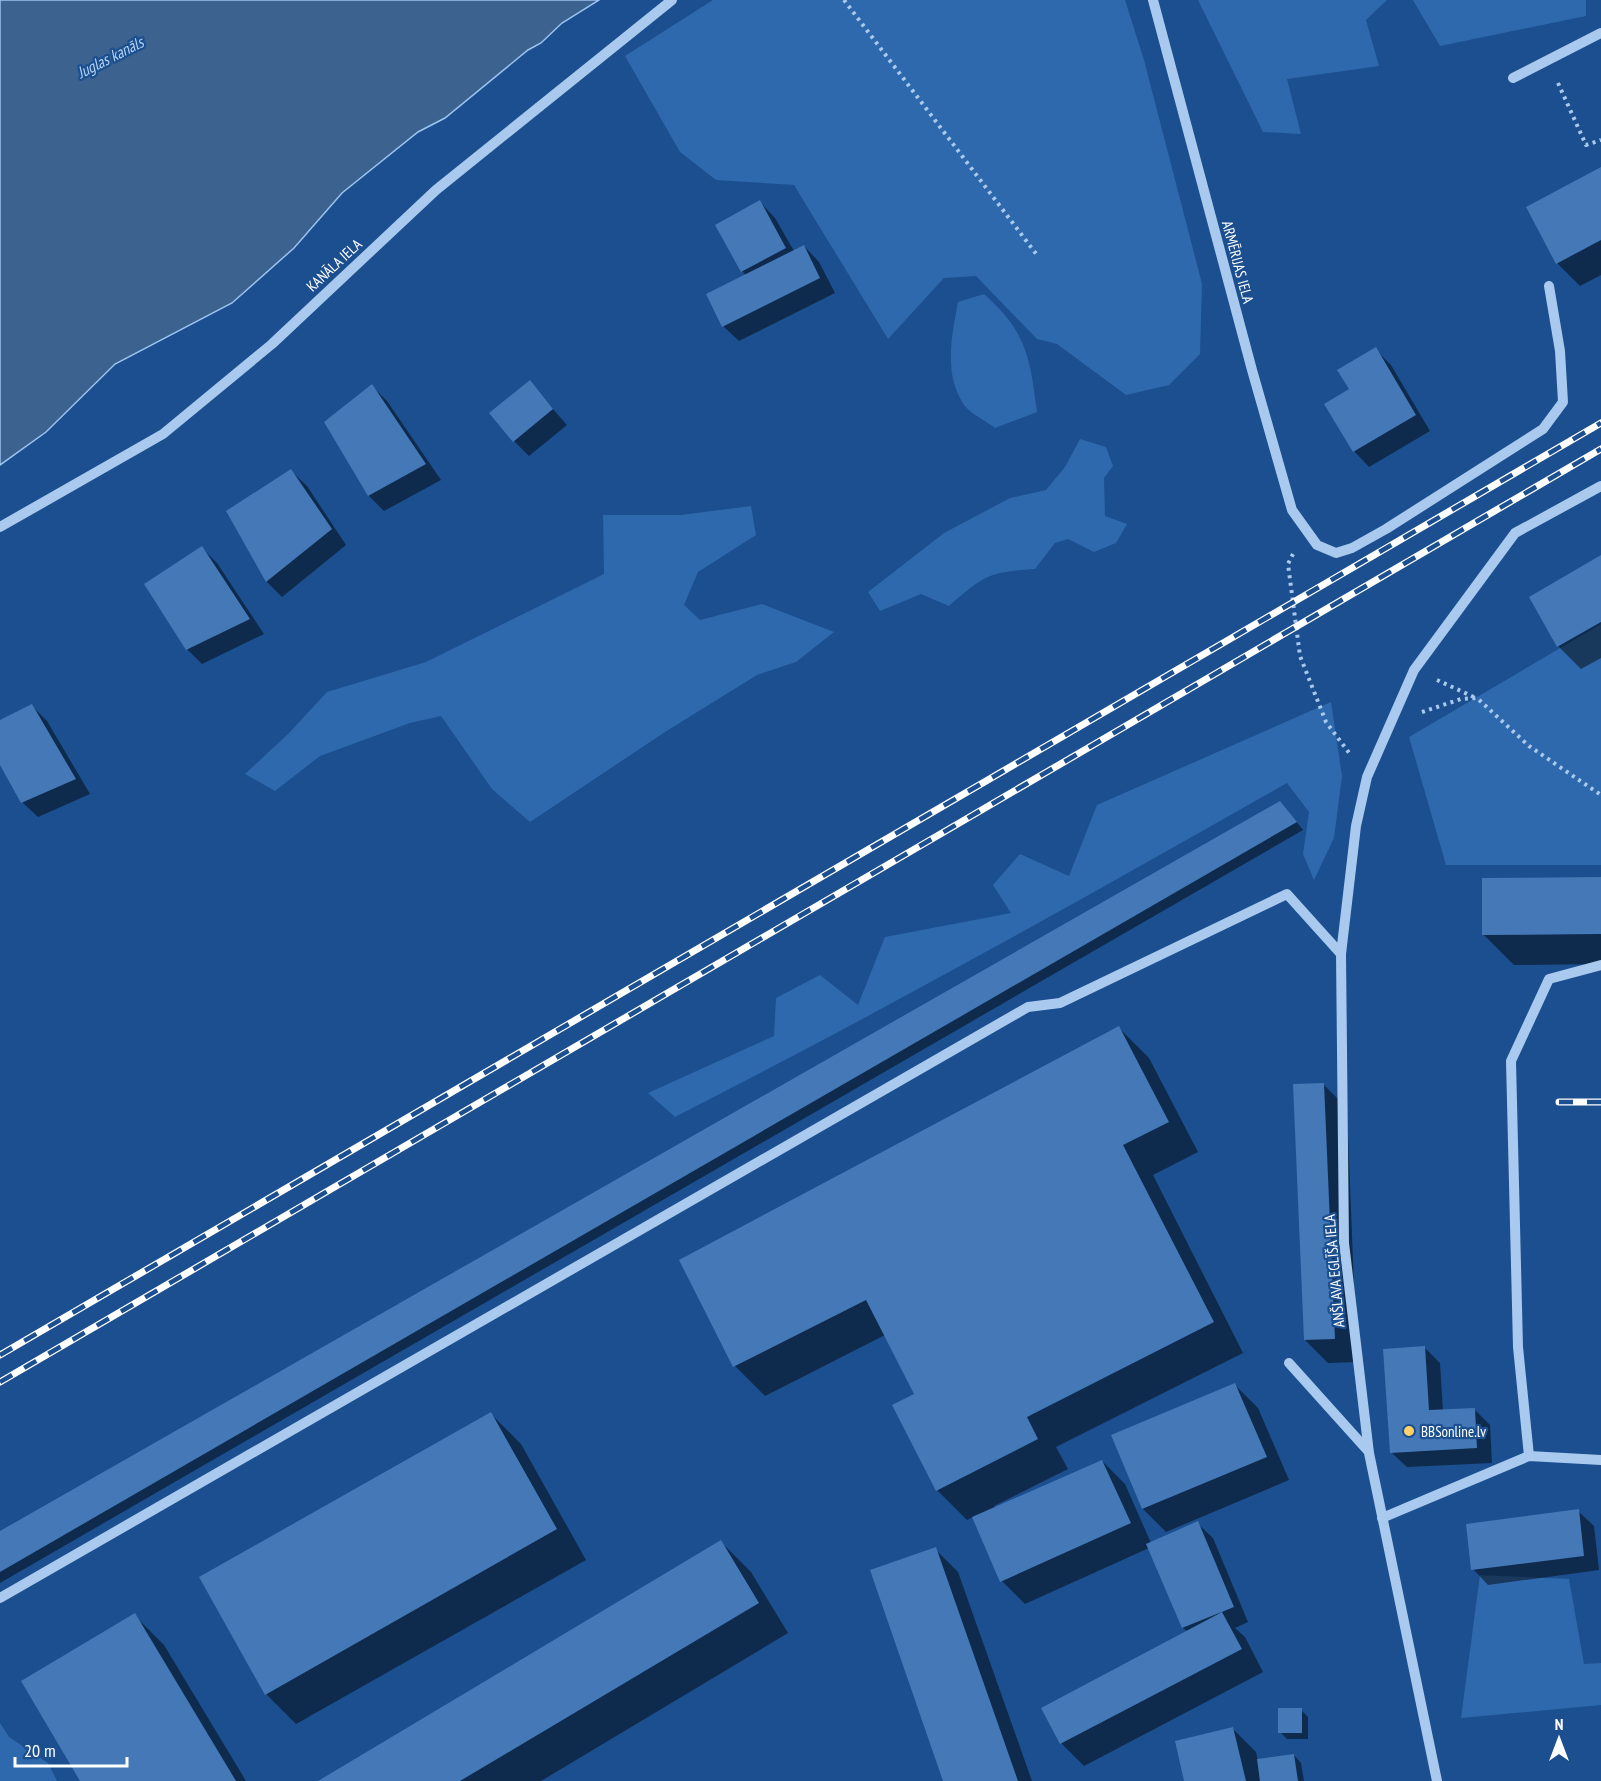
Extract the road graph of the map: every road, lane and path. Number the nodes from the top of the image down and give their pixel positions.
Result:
1 (672, 0) edge
2 (844, 0) edge
3 (1153, 0) edge
4 (1601, 33) edge
5 (1547, 61) junction
6 (1513, 78) dead end
7 (1601, 140) edge
8 (1037, 255) dead end
9 (1549, 286) dead end
10 (1601, 486) edge
11 (0, 527) edge
12 (1306, 527) junction
13 (1414, 670) junction
14 (1477, 698) junction
15 (1392, 723) junction
16 (1367, 777) junction
17 (1601, 795) edge
18 (1341, 954) junction
19 (1601, 965) edge
20 (1289, 1363) dead end
21 (1369, 1453) junction
22 (1529, 1456) junction
23 (1601, 1460) edge
24 (1382, 1518) junction
25 (0, 1598) edge
26 (1437, 1781) edge

1 - 11 street, KANĀLA IELA
2 - 8 path
3 - 12 street, ARMĒRIJAS IELA
4 - 5 street
5 - 6 street
5 - 7 path
9 - 12 street, ARMĒRIJAS IELA
10 - 13 street, ANŠLAVA EGLĪŠA IELA
12 - 16 path
13 - 14 path
13 - 15 street, ANŠLAVA EGLĪŠA IELA
14 - 15 path
14 - 17 path
15 - 16 street, ANŠLAVA EGLĪŠA IELA
16 - 18 street, ANŠLAVA EGLĪŠA IELA
18 - 21 street, ANŠLAVA EGLĪŠA IELA
18 - 25 street
19 - 22 street
20 - 21 street
21 - 24 street, ANŠLAVA EGLĪŠA IELA
22 - 23 street
22 - 24 street
24 - 26 street, ANŠLAVA EGLĪŠA IELA

